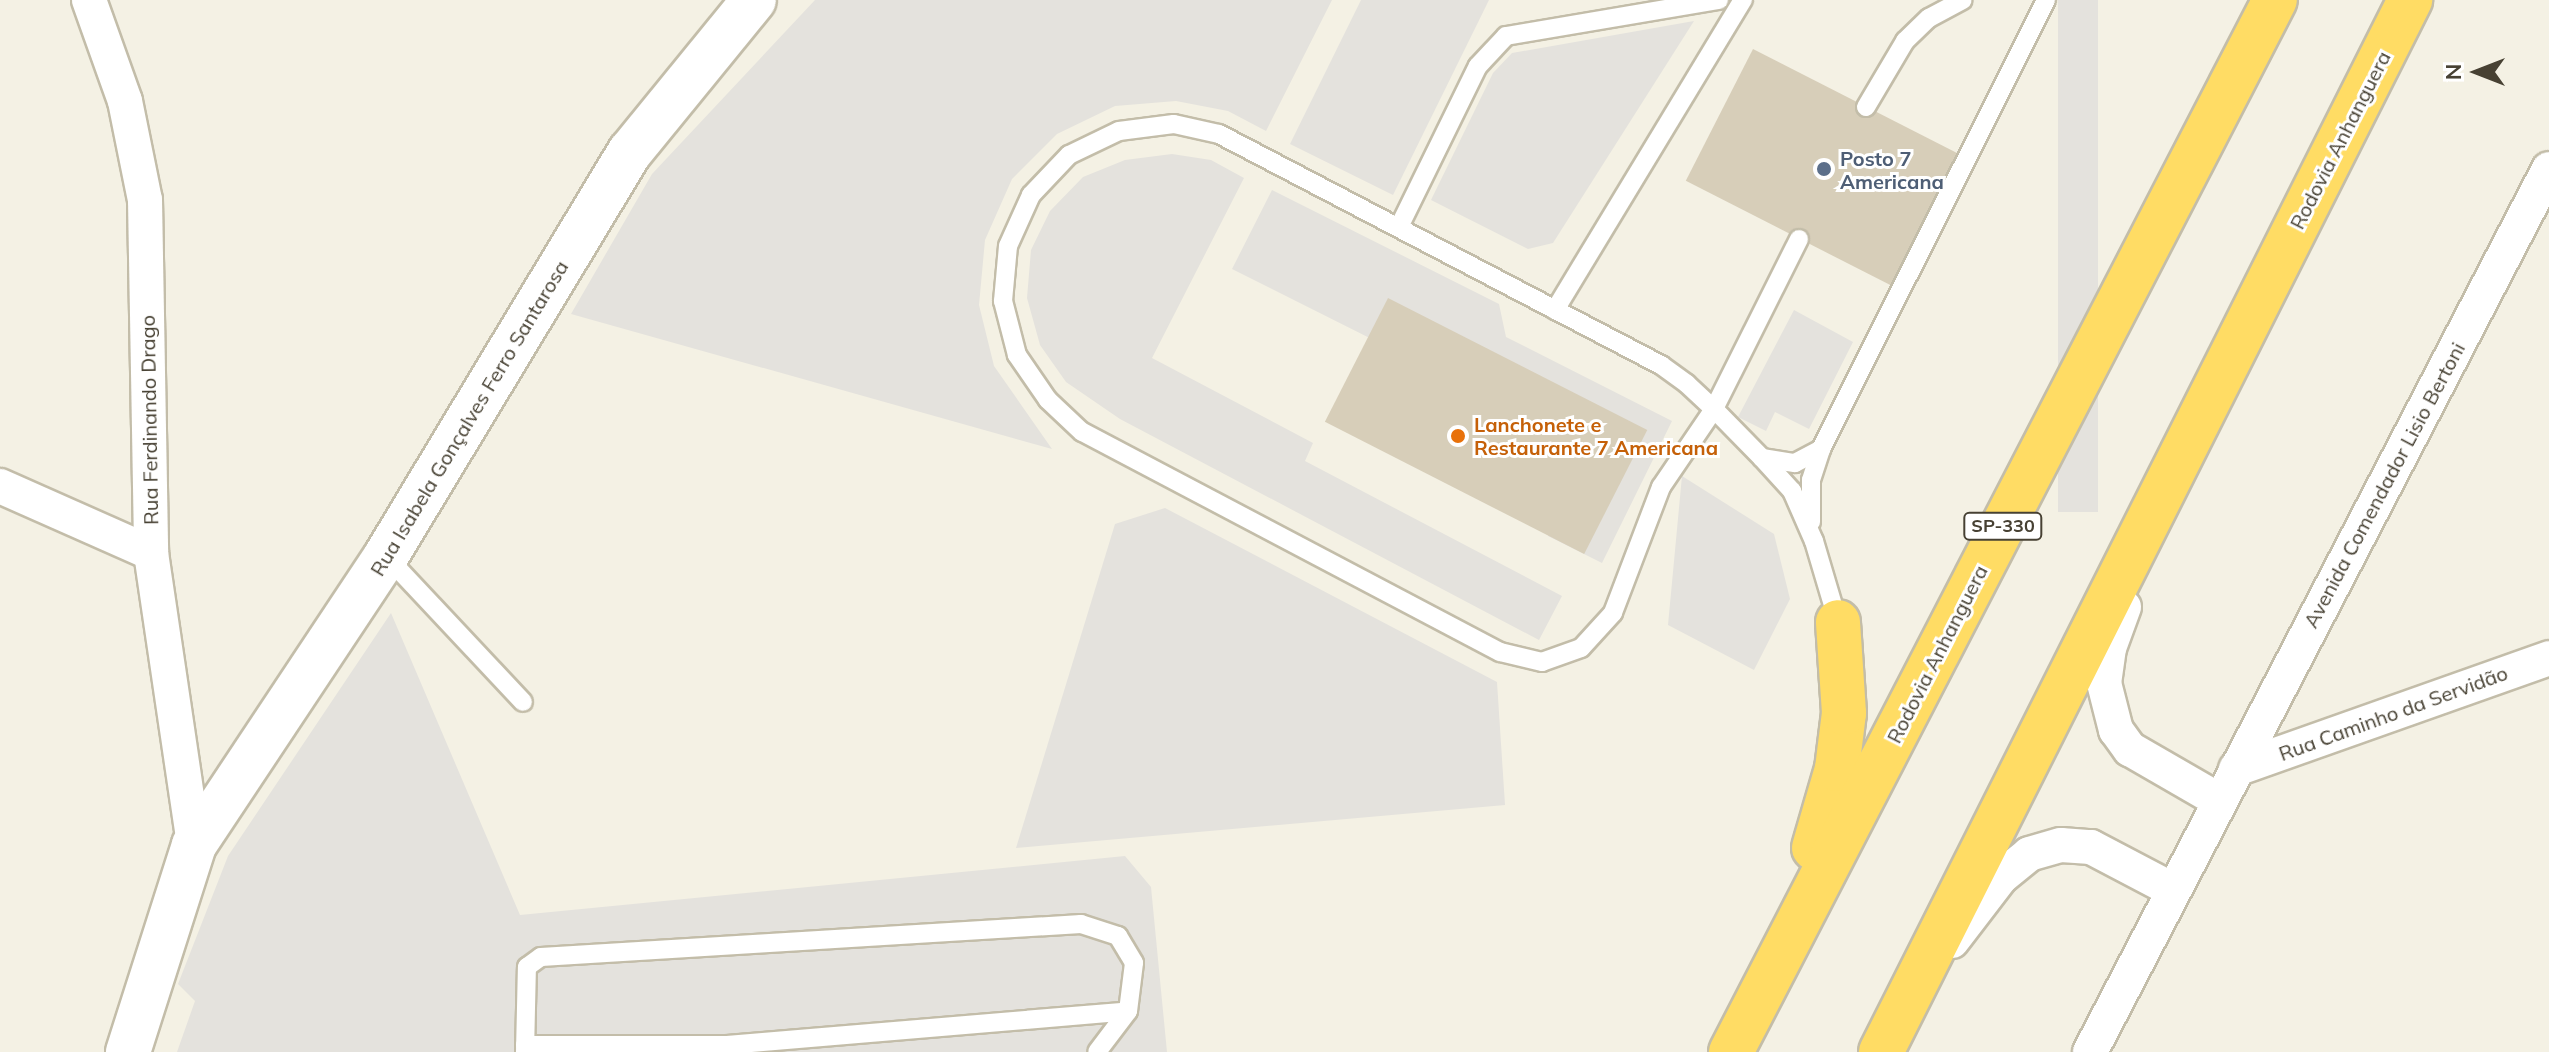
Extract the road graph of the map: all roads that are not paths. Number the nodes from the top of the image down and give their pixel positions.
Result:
1 (89, 0) edge
2 (754, 0) edge
3 (1719, 0) edge
4 (1743, 0) edge
5 (1963, 0) edge
6 (2046, 0) edge
7 (2275, 0) edge
8 (2410, 0) edge
9 (1866, 107) dead end
10 (2549, 169) edge
11 (1399, 227) junction
12 (1799, 239) dead end
13 (1555, 310) junction
14 (1714, 409) junction
15 (1821, 449) junction
16 (1762, 458) junction
17 (2169, 481) junction
18 (0, 486) edge
19 (1814, 541) junction
20 (151, 553) junction
21 (386, 556) junction
22 (1838, 622) joint
23 (2549, 658) edge
24 (523, 702) dead end
25 (2236, 769) junction
26 (2220, 801) junction
27 (194, 845) junction
28 (2173, 890) junction
29 (1913, 992) junction
30 (1128, 1011) junction
31 (525, 1049) edge
32 (128, 1052) edge
33 (1097, 1052) edge
34 (1729, 1052) edge
35 (1881, 1052) edge
36 (2090, 1052) edge

1 - 20 street, Rua Ferdinando Drago
2 - 21 street, Rua Isabela Gonçalves Ferro Santarosa
3 - 11 lane
4 - 13 lane
5 - 9 lane
6 - 15 lane
7 - 34 highway, Rodovia Anhanguera / SP-330
8 - 17 highway, Rodovia Anhanguera
10 - 25 street, Avenida Comendador Lisio Bertoni
11 - 13 lane
11 - 14 lane
12 - 14 lane
13 - 14 lane
14 - 16 lane
15 - 16 lane
15 - 19 lane
16 - 19 lane
17 - 26 street
17 - 29 highway, Rodovia Anhanguera
18 - 20 street
19 - 22 lane
20 - 27 street, Rua Ferdinando Drago
21 - 24 lane
21 - 27 street, Rua Isabela Gonçalves Ferro Santarosa
22 - 34 highway
23 - 25 street, Rua Caminho da Servidão
25 - 26 street, Avenida Comendador Lisio Bertoni
26 - 28 street, Avenida Comendador Lisio Bertoni
27 - 32 street, Rua Isabela Gonçalves Ferro Santarosa
28 - 29 street
28 - 36 street, Avenida Comendador Lisio Bertoni
29 - 35 highway, Rodovia Anhanguera
30 - 31 lane
30 - 31 lane
30 - 33 lane

